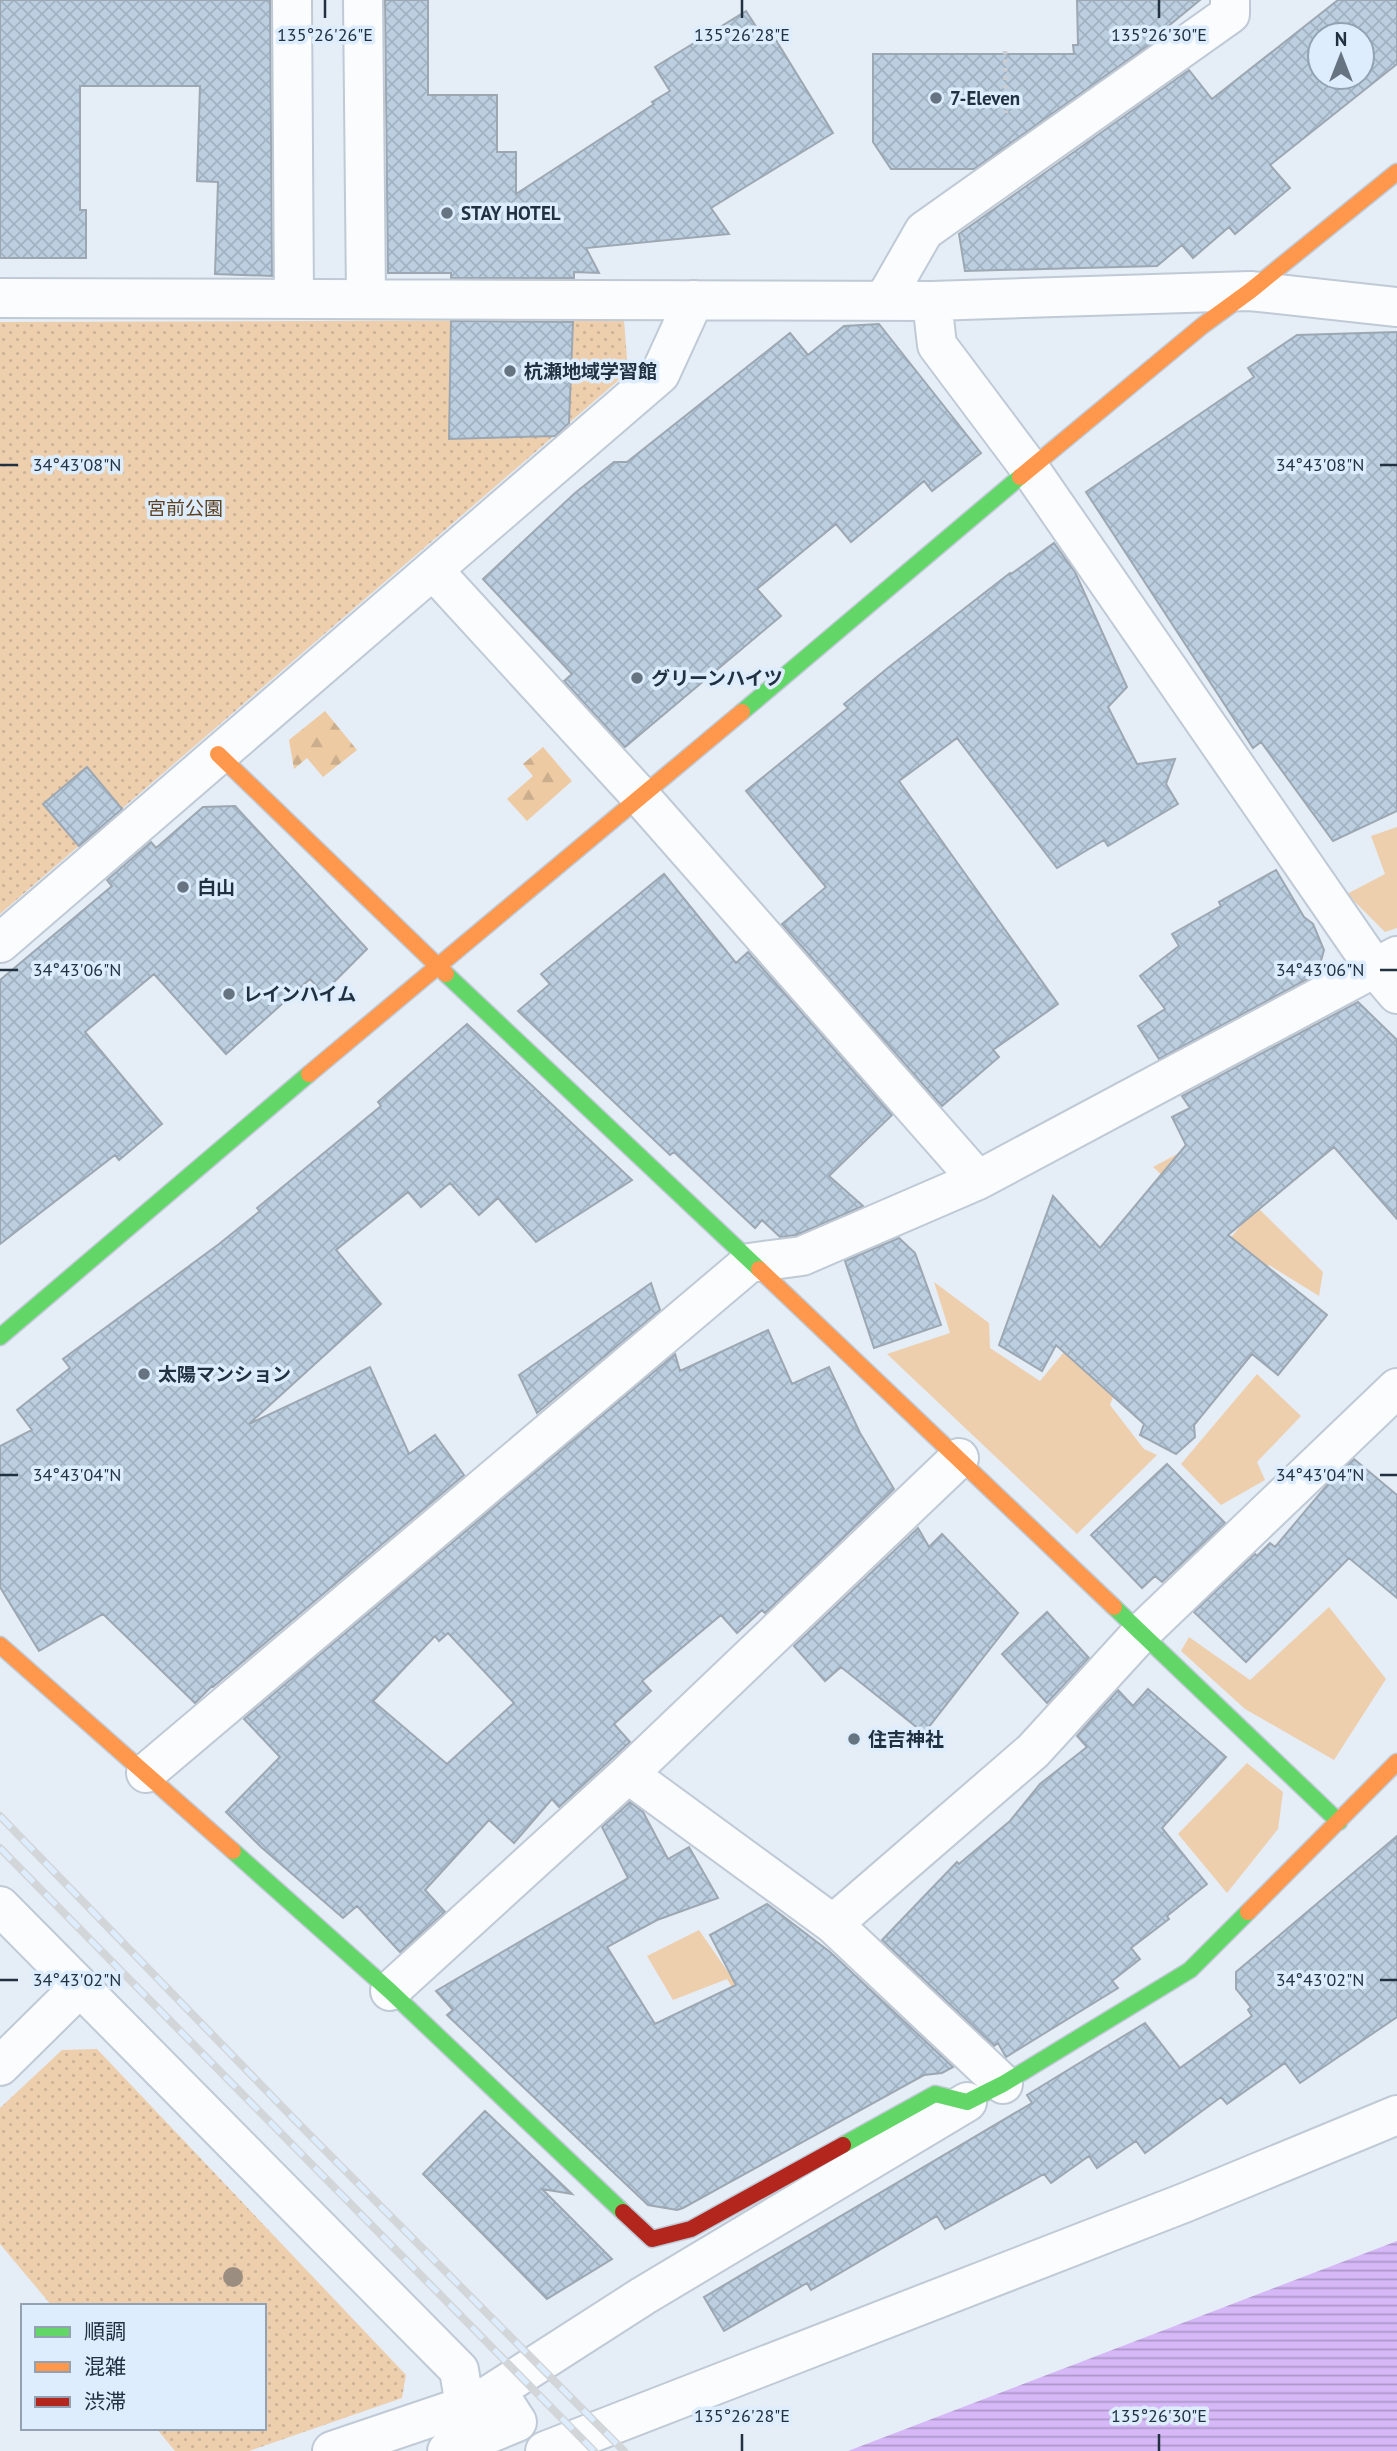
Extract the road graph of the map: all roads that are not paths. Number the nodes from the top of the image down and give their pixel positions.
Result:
1 (292, 0) edge
2 (363, 0) edge
3 (1230, 0) edge
4 (1397, 172) edge
5 (1250, 291) junction
6 (0, 298) edge
7 (366, 298) junction
8 (294, 299) junction
9 (885, 299) junction
10 (694, 300) junction
11 (932, 301) junction
12 (1397, 307) edge
13 (1030, 469) junction
14 (433, 570) junction
15 (218, 754) junction
16 (641, 797) junction
17 (0, 943) edge
18 (437, 965) junction
19 (1390, 972) edge
20 (978, 1180) junction
21 (749, 1263) junction
22 (0, 1338) edge
23 (1397, 1388) edge
24 (958, 1458) junction
25 (1140, 1633) junction
26 (0, 1645) edge
27 (1397, 1762) edge
28 (146, 1773) junction
29 (628, 1774) junction
30 (1339, 1822) junction
31 (0, 1906) edge
32 (833, 1924) junction
33 (80, 1987) junction
34 (390, 1991) junction
35 (0, 2066) edge
36 (1003, 2084) junction
37 (967, 2102) junction
38 (1397, 2115) edge
39 (481, 2399) junction
40 (332, 2451) edge
41 (447, 2451) edge
42 (545, 2451) edge

1 - 8 street
2 - 7 street
3 - 9 street
4 - 5 street
5 - 11 street
5 - 12 street
5 - 13 street
6 - 8 street
7 - 8 street
7 - 10 street
9 - 10 street
9 - 11 street
10 - 14 street
11 - 13 street
13 - 16 street
13 - 19 street
14 - 15 street
14 - 16 street
15 - 17 street
15 - 18 street
16 - 18 street
16 - 20 street
18 - 21 street
18 - 22 street
19 - 20 street
20 - 21 street
21 - 24 street
21 - 28 street
23 - 25 street
24 - 25 street
24 - 29 street
25 - 30 street
25 - 32 street
26 - 28 street
27 - 30 street
28 - 34 street
29 - 32 street
29 - 34 street
30 - 36 street
31 - 33 street
32 - 36 street
33 - 35 street
33 - 39 street
34 - 37 street
36 - 37 street
37 - 39 street
38 - 42 street
39 - 40 street
39 - 41 street

